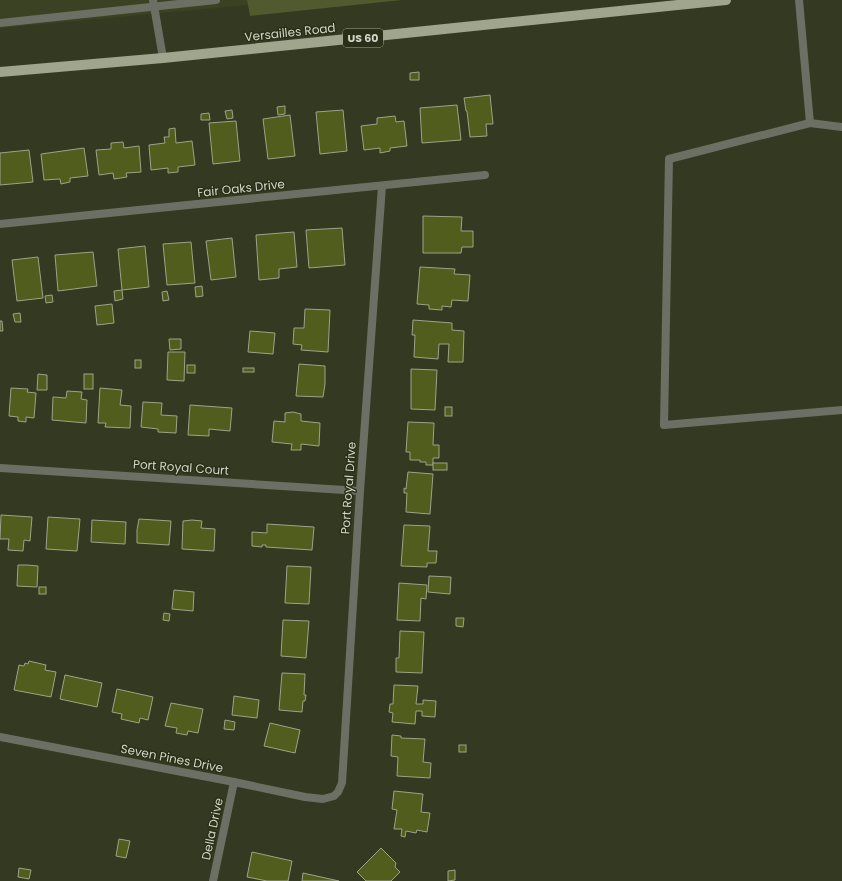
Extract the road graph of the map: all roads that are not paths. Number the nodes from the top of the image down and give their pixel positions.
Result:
1 (216, 0) edge
2 (726, 0) edge
3 (799, 0) edge
4 (154, 3) edge
5 (0, 23) edge
6 (163, 58) junction
7 (0, 72) edge
8 (810, 123) junction
9 (842, 127) edge
10 (485, 175) dead end
11 (382, 186) junction
12 (0, 224) edge
13 (842, 410) edge
14 (0, 468) edge
15 (360, 491) junction
16 (0, 737) edge
17 (234, 782) junction
18 (338, 792) joint
19 (213, 881) edge

1 - 4 street
2 - 6 main road, Versailles Road / US 60
3 - 8 street
4 - 5 street
4 - 6 street
6 - 7 main road, Versailles Road / US 60
8 - 9 street
8 - 13 street
10 - 11 street, Fair Oaks Drive
11 - 12 street, Fair Oaks Drive
11 - 15 street, Port Royal Drive
14 - 15 street, Port Royal Court
15 - 18 street, Port Royal Drive
16 - 17 street, Seven Pines Drive
17 - 18 street, Seven Pines Drive
17 - 19 street, Della Drive

